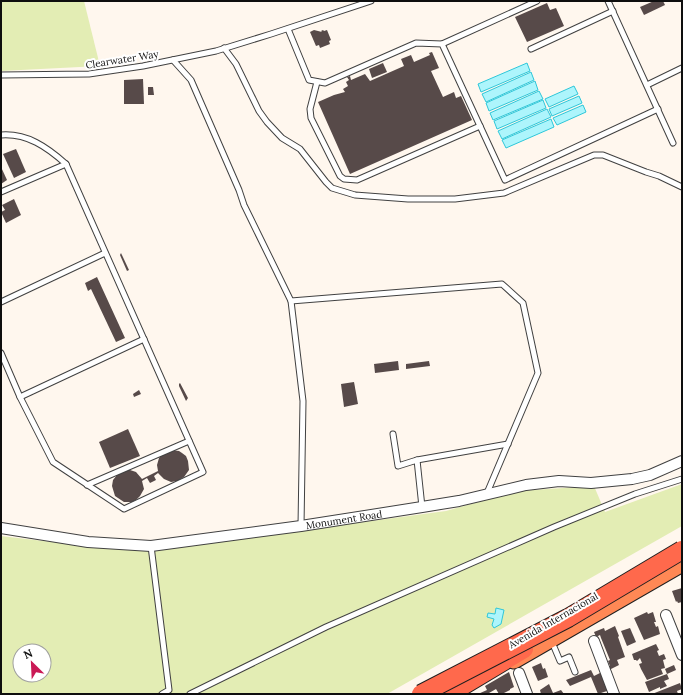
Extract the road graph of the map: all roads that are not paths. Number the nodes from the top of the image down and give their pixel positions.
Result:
1 (372, 1) edge
2 (537, 1) edge
3 (608, 1) edge
4 (613, 11) junction
5 (288, 29) junction
6 (442, 44) junction
7 (224, 48) junction
8 (531, 49) dead end
9 (173, 60) junction
10 (682, 68) edge
11 (1, 75) edge
12 (317, 82) junction
13 (647, 85) junction
14 (658, 109) junction
15 (480, 126) junction
16 (1, 135) edge
17 (673, 143) dead end
18 (66, 164) junction
19 (682, 187) edge
20 (1, 192) edge
21 (105, 253) junction
22 (291, 301) junction
23 (1, 302) edge
24 (144, 339) junction
25 (1, 353) edge
26 (20, 397) junction
27 (393, 434) dead end
28 (190, 441) junction
29 (508, 444) junction
30 (417, 460) junction
31 (682, 461) edge
32 (682, 479) edge
33 (87, 485) junction
34 (487, 494) junction
35 (422, 507) junction
36 (301, 526) junction
37 (1, 528) edge
38 (682, 545) edge
39 (151, 546) junction
40 (682, 550) edge
41 (682, 556) edge
42 (682, 563) edge
43 (666, 615) dead end
44 (550, 639) junction
45 (594, 640) dead end
46 (682, 655) edge
47 (576, 672) dead end
48 (519, 673) dead end
49 (170, 692) edge
50 (162, 694) edge
51 (190, 694) edge
52 (422, 694) edge
53 (449, 694) edge
54 (455, 694) edge
55 (527, 694) edge
56 (614, 694) edge

1 - 5 lane, Clearwater Way
2 - 6 lane
3 - 4 lane
4 - 8 lane
4 - 13 lane
5 - 7 lane, Clearwater Way
5 - 12 lane
6 - 12 lane
6 - 15 lane
7 - 9 lane, Clearwater Way
7 - 19 lane
9 - 11 lane, Clearwater Way
9 - 22 lane
10 - 13 lane
12 - 15 lane
13 - 14 lane
14 - 15 lane
14 - 17 lane
16 - 18 lane
18 - 20 lane
18 - 21 lane
21 - 23 lane
21 - 24 lane
22 - 29 lane
22 - 36 lane
24 - 26 lane
24 - 28 lane
25 - 26 lane
26 - 33 lane
27 - 30 lane
28 - 33 lane
28 - 33 lane
29 - 30 lane
29 - 34 lane
30 - 35 lane
31 - 34 street, Monument Road
32 - 51 lane
34 - 35 street, Monument Road
35 - 36 street, Monument Road
36 - 39 street, Monument Road
37 - 39 street, Monument Road
38 - 52 highway, Avenida Internacional
39 - 49 lane
40 - 52 highway, bridge
41 - 53 highway
42 - 44 highway, Avenida Internacional
43 - 46 street
44 - 47 lane
44 - 54 highway, Avenida Internacional
45 - 56 street
48 - 55 street
49 - 50 lane

